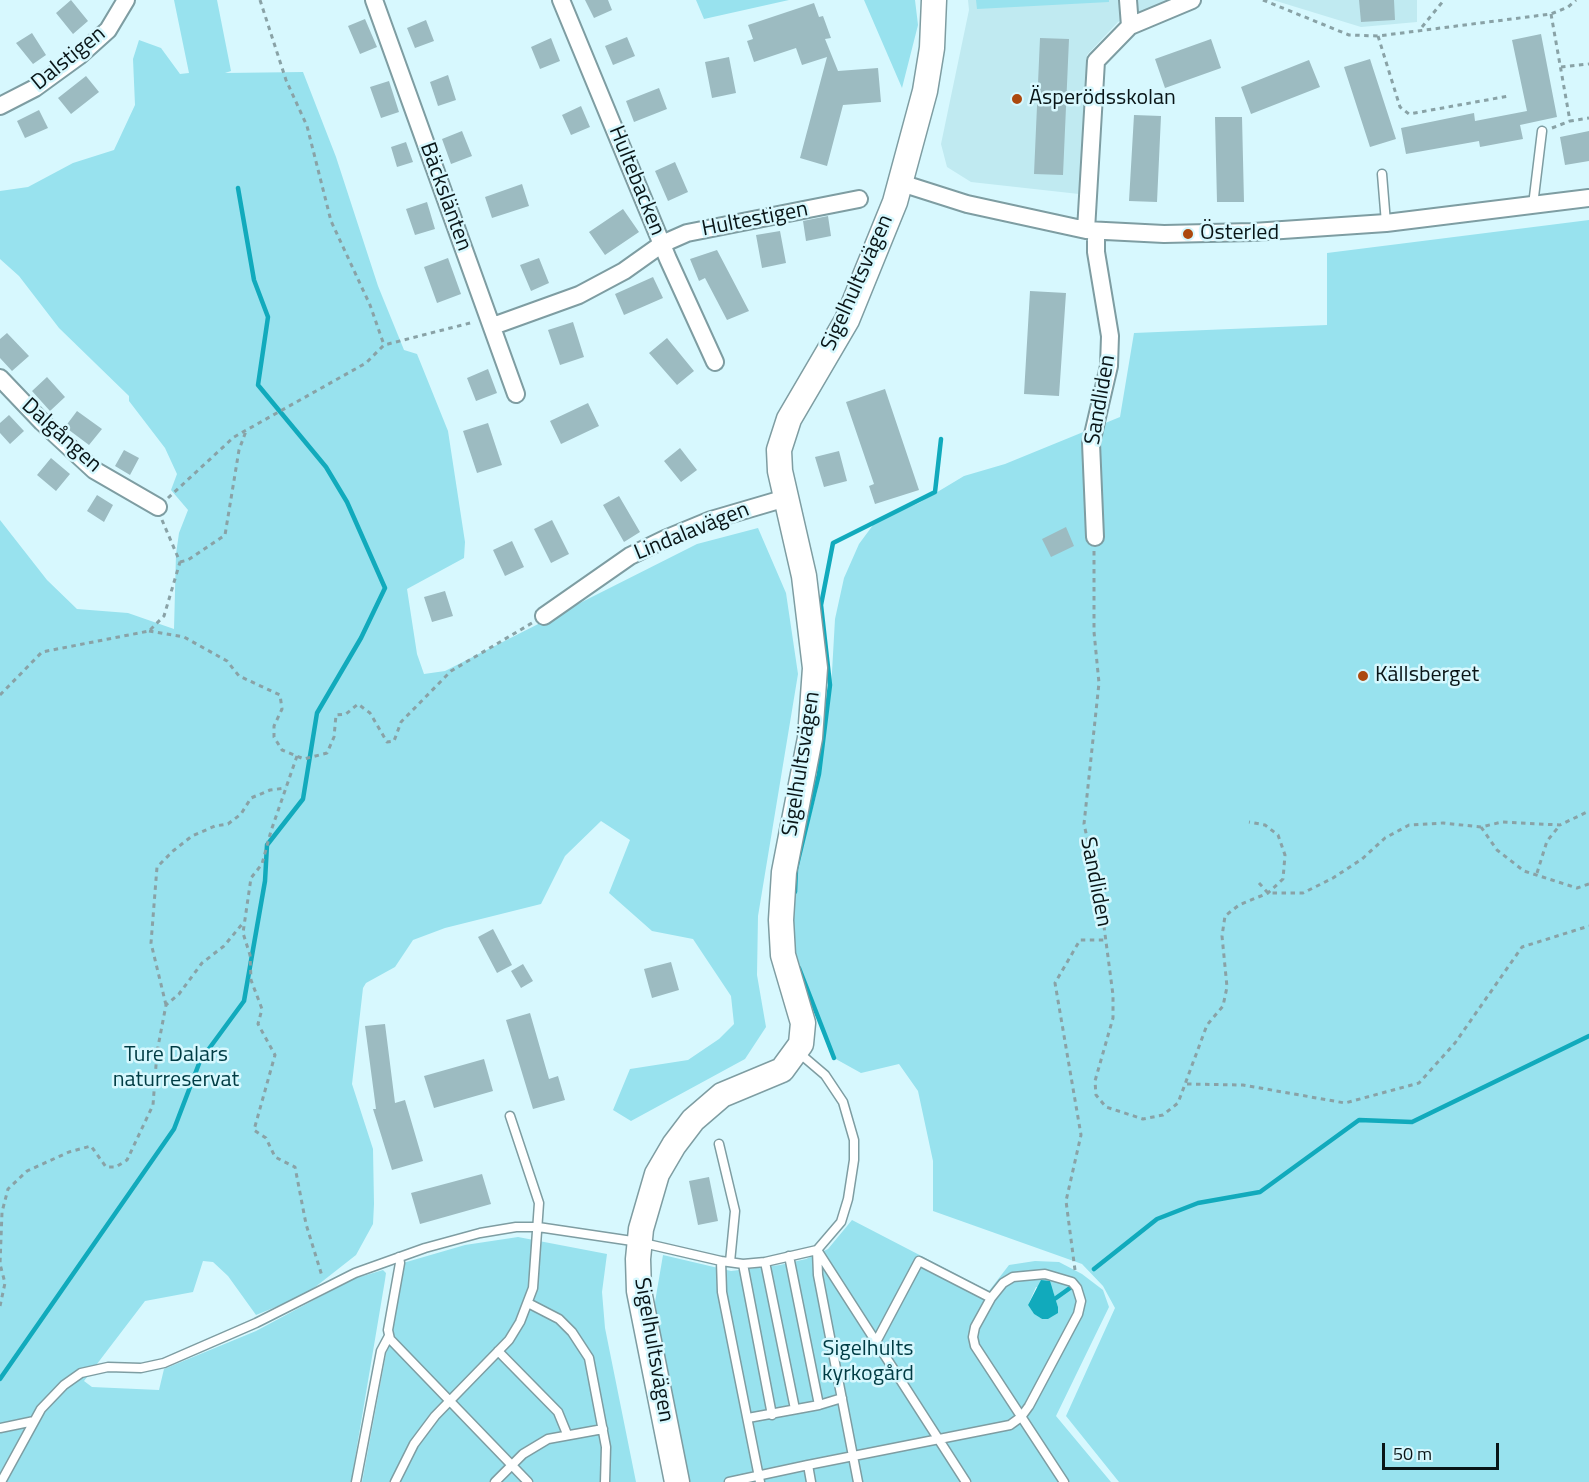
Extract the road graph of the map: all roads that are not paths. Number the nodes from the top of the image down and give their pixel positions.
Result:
1 (126, 0) edge
2 (374, 0) edge
3 (561, 0) edge
4 (934, 0) edge
5 (1128, 0) edge
6 (1192, 0) edge
7 (1130, 26) junction
8 (0, 106) edge
9 (1542, 131) road end
10 (1382, 174) dead end
11 (901, 183) junction
12 (1589, 198) edge
13 (859, 199) dead end
14 (1533, 206) junction
15 (1386, 223) junction
16 (1091, 230) junction
17 (662, 244) junction
18 (491, 322) junction
19 (715, 362) dead end
20 (0, 378) edge
21 (516, 394) dead end
22 (786, 498) junction
23 (158, 507) road end
24 (1095, 537) road end
25 (544, 616) road end
26 (798, 1052) junction
27 (510, 1116) dead end
28 (719, 1144) dead end
29 (538, 1227) junction
30 (639, 1242) junction
31 (817, 1250) junction
32 (789, 1256) junction
33 (399, 1257) junction
34 (726, 1261) junction
35 (765, 1262) junction
36 (743, 1264) junction
37 (991, 1298) junction
38 (528, 1303) junction
39 (389, 1336) junction
40 (876, 1342) junction
41 (498, 1352) junction
42 (842, 1398) junction
43 (449, 1400) junction
44 (819, 1405) junction
45 (795, 1409) junction
46 (771, 1415) junction
47 (1021, 1417) junction
48 (748, 1418) junction
49 (34, 1421) junction
50 (0, 1428) edge
51 (603, 1429) junction
52 (567, 1434) junction
53 (938, 1439) junction
54 (853, 1456) junction
55 (512, 1465) junction
56 (808, 1465) junction
57 (760, 1479) edge
58 (1, 1482) edge
59 (356, 1482) edge
60 (395, 1482) edge
61 (495, 1482) edge
62 (528, 1482) edge
63 (605, 1482) edge
64 (677, 1482) edge
65 (729, 1482) edge
66 (811, 1482) edge
67 (858, 1482) edge
68 (966, 1482) edge
69 (1064, 1482) edge

1 - 8 street, Dalstigen
2 - 18 street, Bäckslänten
3 - 17 street, Hultebacken
4 - 11 street, Sigelhultsvägen
5 - 7 street
6 - 7 street
7 - 16 street, Sandliden
9 - 14 lane
10 - 15 lane
11 - 16 street
11 - 22 street, Sigelhultsvägen
12 - 14 street
13 - 17 street, Hultestigen
14 - 15 street
15 - 16 street
16 - 24 street, Sandliden
17 - 18 street, Hultestigen
17 - 19 street, Hultebacken
18 - 21 street, Bäckslänten
20 - 23 street, Dalgången
22 - 25 street, Lindalavägen
22 - 26 street, Sigelhultsvägen
26 - 30 street, Sigelhultsvägen
26 - 31 lane
27 - 29 lane
28 - 34 lane
29 - 30 lane
29 - 33 lane
29 - 38 lane
30 - 34 lane
30 - 64 street, Sigelhultsvägen
31 - 32 lane
31 - 40 lane
31 - 42 lane
32 - 35 lane
32 - 44 lane
33 - 39 lane
33 - 49 lane
34 - 36 lane
34 - 48 lane
35 - 36 lane
35 - 45 lane
36 - 46 lane
37 - 40 lane
37 - 47 lane
37 - 47 lane
38 - 41 lane
38 - 51 lane
39 - 43 lane
39 - 59 lane
40 - 53 lane
41 - 43 lane
41 - 52 lane
42 - 44 lane
42 - 54 lane
43 - 55 lane
43 - 60 lane
44 - 45 lane
45 - 46 lane
46 - 48 lane
47 - 53 lane
47 - 69 lane
48 - 57 lane
49 - 50 lane
49 - 58 lane
51 - 52 lane
51 - 63 lane
52 - 55 lane
53 - 54 lane
53 - 68 lane
54 - 56 lane
54 - 67 lane
55 - 61 lane
55 - 62 lane
56 - 57 lane
56 - 66 lane
57 - 65 lane

